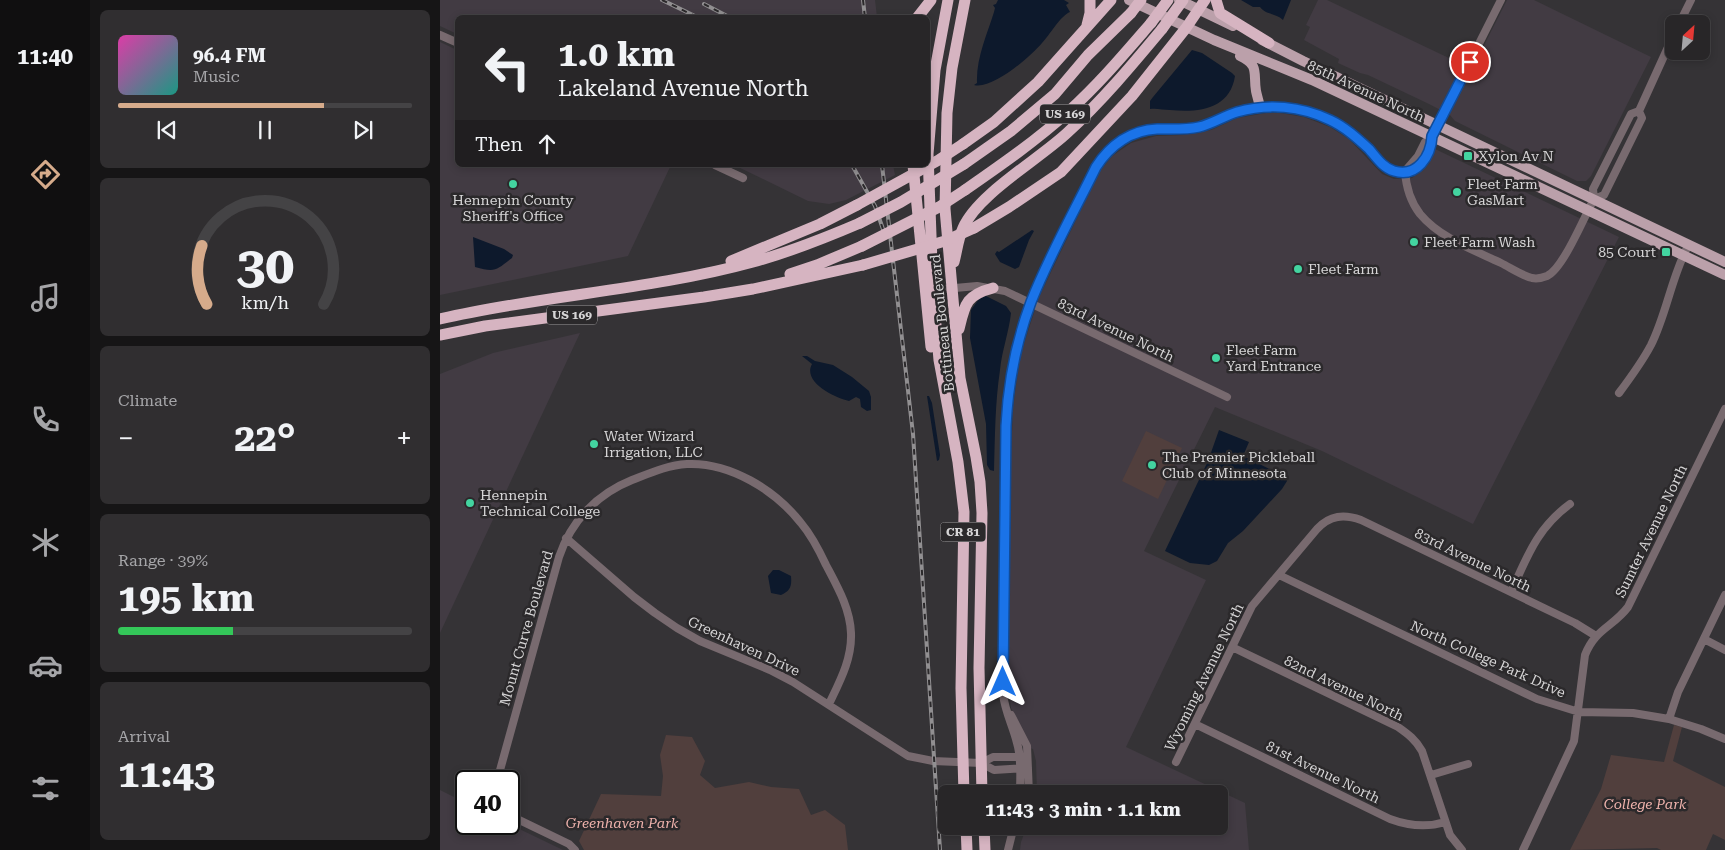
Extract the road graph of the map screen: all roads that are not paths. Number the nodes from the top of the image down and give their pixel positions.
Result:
1 (931, 0) edge
2 (948, 0) edge
3 (965, 0) edge
4 (1090, 0) edge
5 (1111, 0) edge
6 (1129, 0) edge
7 (1141, 0) edge
8 (1168, 0) edge
9 (1181, 0) edge
10 (1216, 0) edge
11 (1501, 0) edge
12 (1691, 0) edge
13 (1202, 5) edge
14 (919, 15) edge
15 (1684, 15) edge
16 (1186, 28) junction
17 (1085, 30) junction
18 (440, 35) edge
19 (1214, 40) junction
20 (455, 42) edge
21 (1269, 43) junction
22 (1665, 54) edge
23 (1282, 68) junction
24 (1256, 90) junction
25 (1260, 107) junction
26 (1639, 111) junction
27 (930, 126) edge
28 (1438, 126) junction
29 (1432, 136) junction
30 (930, 165) edge
31 (719, 167) edge
32 (914, 167) edge
33 (926, 167) edge
34 (928, 167) edge
35 (1405, 172) junction
36 (743, 178) dead end
37 (1594, 200) junction
38 (1588, 210) junction
39 (1689, 244) junction
40 (1683, 255) junction
41 (1725, 262) edge
42 (952, 273) junction
43 (696, 275) junction
44 (1725, 275) edge
45 (952, 288) junction
46 (993, 288) junction
47 (933, 290) junction
48 (704, 297) junction
49 (1031, 303) junction
50 (440, 319) edge
51 (440, 336) edge
52 (957, 340) junction
53 (1619, 393) dead end
54 (1227, 397) dead end
55 (947, 409) junction
56 (1725, 409) edge
57 (1716, 427) junction
58 (1725, 431) edge
59 (1570, 504) dead end
60 (1336, 516) joint
61 (566, 538) junction
62 (1278, 575) junction
63 (1511, 592) junction
64 (1725, 595) edge
65 (1596, 636) junction
66 (1704, 639) junction
67 (1232, 647) junction
68 (1725, 650) edge
69 (829, 704) junction
70 (1579, 712) junction
71 (1669, 719) junction
72 (1195, 724) junction
73 (1725, 739) edge
74 (1023, 757) junction
75 (962, 762) junction
76 (1176, 762) dead end
77 (981, 763) junction
78 (1468, 764) dead end
79 (1024, 768) junction
80 (500, 770) edge
81 (1431, 775) junction
82 (963, 785) edge
83 (982, 785) edge
84 (1021, 785) edge
85 (1027, 785) edge
86 (520, 820) edge
87 (1445, 822) junction
88 (966, 835) edge
89 (984, 835) edge
90 (1012, 835) edge
91 (575, 850) edge
92 (967, 850) edge
93 (985, 850) edge
94 (1008, 850) edge
95 (1462, 850) edge
96 (1523, 850) edge

1 - 14 highway
2 - 27 highway, Bottineau Boulevard / CR 81
3 - 42 highway, Bottineau Boulevard / CR 81
4 - 17 highway
5 - 17 highway
6 - 16 main road, 85th Avenue North
7 - 43 highway, US 169, bridge
8 - 48 highway, US 169, bridge
9 - 13 main road, 85th Avenue North
9 - 42 highway, bridge
10 - 21 highway
11 - 28 street
12 - 15 street
13 - 16 highway
13 - 21 main road, 85th Avenue North
16 - 19 main road, 85th Avenue North
16 - 48 highway, bridge
17 - 30 highway, bridge
18 - 20 street
19 - 23 main road, 85th Avenue North
19 - 24 main road
21 - 28 main road, 85th Avenue North
22 - 26 street
23 - 24 main road
23 - 29 main road, 85th Avenue North
24 - 25 main road
25 - 35 street
25 - 49 street
26 - 37 street
26 - 37 street
28 - 29 street
28 - 37 main road, 85th Avenue North
29 - 35 street
29 - 38 main road, 85th Avenue North
31 - 36 street
32 - 55 highway
33 - 43 highway, bridge
34 - 47 highway, Bottineau Boulevard / CR 81
35 - 38 street
37 - 38 street
37 - 39 main road, 85th Avenue North
38 - 40 main road, 85th Avenue North
39 - 40 street
39 - 41 main road, 85th Avenue North
40 - 44 main road, 85th Avenue North
40 - 53 street
42 - 45 highway, Bottineau Boulevard / CR 81
43 - 50 highway, US 169
45 - 46 street, 83rd Avenue North
45 - 47 street, 83rd Avenue North
45 - 52 highway, Bottineau Boulevard / CR 81
46 - 49 street, 83rd Avenue North
46 - 52 highway
47 - 55 highway, Bottineau Boulevard / CR 81
48 - 51 highway, US 169
49 - 54 street, 83rd Avenue North
49 - 74 street
52 - 77 highway, Bottineau Boulevard / CR 81
55 - 75 highway, Bottineau Boulevard / CR 81
56 - 57 street, Sumter Avenue North
57 - 58 street
57 - 65 street, Sumter Avenue North
59 - 63 street
60 - 62 street, Wyoming Avenue North
60 - 63 street, 83rd Avenue North
61 - 69 street, Greenhaven Drive
61 - 69 street, Mount Curve Boulevard
61 - 80 street, Mount Curve Boulevard
62 - 67 street, Wyoming Avenue North
62 - 70 street, North College Park Drive
63 - 65 street, 83rd Avenue North
64 - 66 street
65 - 70 street, Sumter Avenue North
66 - 68 street
66 - 71 street
67 - 72 street, Wyoming Avenue North
67 - 81 street, 82nd Avenue North
69 - 75 street, Greenhaven Drive
70 - 71 street, North College Park Drive
70 - 96 street, Sumter Avenue North
71 - 73 street, North College Park Drive
72 - 76 street, Wyoming Avenue North
72 - 87 street, 81st Avenue North
74 - 77 street
74 - 79 street
75 - 77 street, Greenhaven Drive
75 - 82 highway, Bottineau Boulevard / CR 81
77 - 79 street
77 - 83 highway, Bottineau Boulevard / CR 81
78 - 81 street
79 - 84 street
79 - 85 street
81 - 87 street, 82nd Avenue North
86 - 91 street
87 - 95 street, 82nd Avenue North
88 - 92 highway
89 - 93 highway
90 - 94 street

